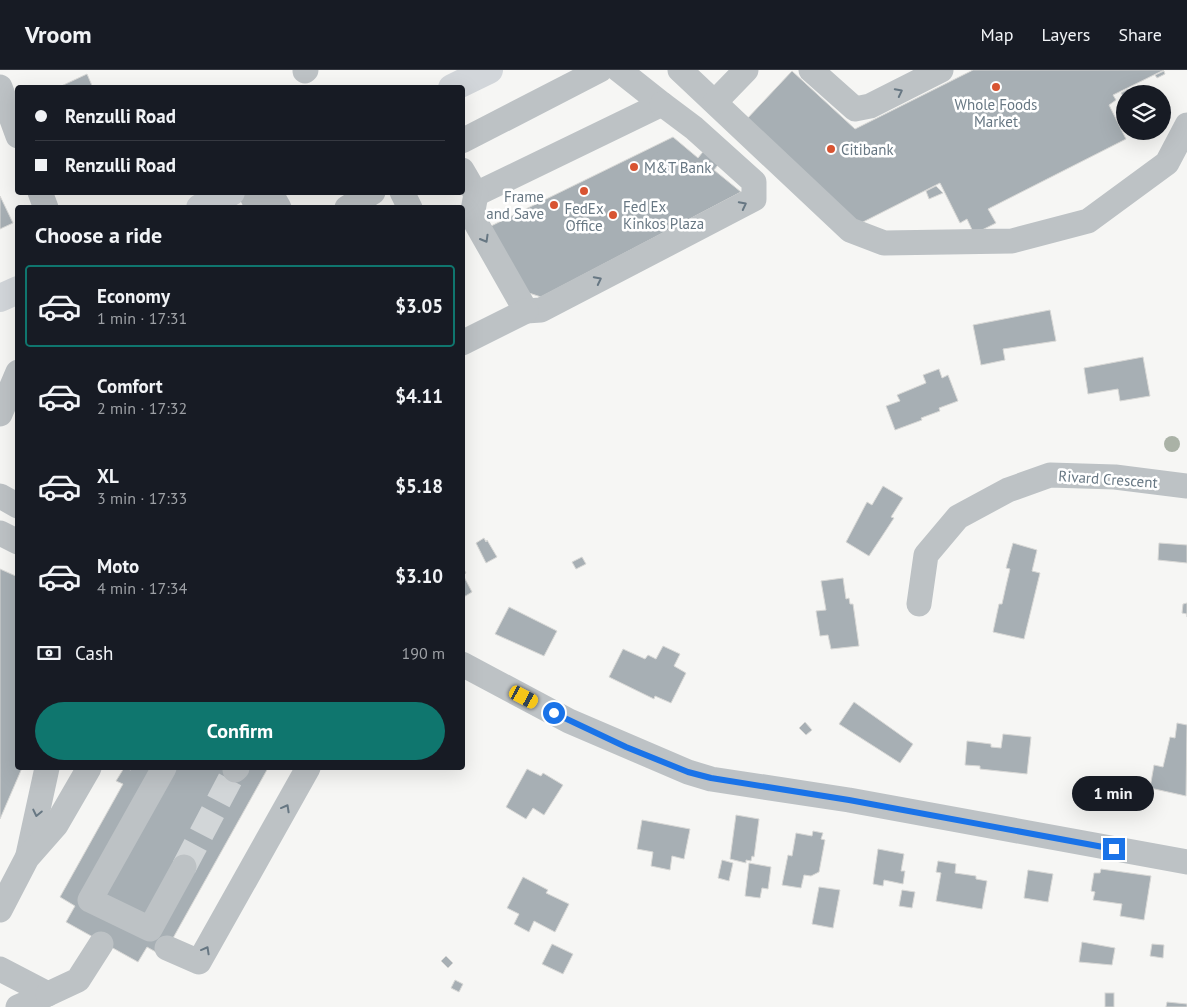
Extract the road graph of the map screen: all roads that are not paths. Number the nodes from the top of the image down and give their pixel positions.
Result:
1 (600, 70) edge
2 (619, 70) edge
3 (680, 70) edge
4 (746, 70) edge
5 (811, 70) edge
6 (941, 70) edge
7 (0, 88) edge
8 (715, 102) junction
9 (662, 104) junction
10 (1187, 125) edge
11 (15, 128) edge
12 (465, 139) edge
13 (465, 175) edge
14 (476, 194) junction
15 (225, 195) edge
16 (368, 195) edge
17 (205, 205) edge
18 (352, 205) edge
19 (15, 291) edge
20 (0, 298) edge
21 (526, 310) junction
22 (465, 341) edge
23 (15, 379) edge
24 (0, 414) edge
25 (1187, 486) edge
26 (0, 496) edge
27 (15, 504) edge
28 (919, 604) dead end
29 (465, 666) edge
30 (47, 770) edge
31 (88, 770) edge
32 (163, 770) edge
33 (307, 770) edge
34 (27, 858) junction
35 (1187, 862) edge
36 (184, 867) tunnel mouth
37 (0, 910) edge
38 (101, 944) dead end
39 (167, 948) dead end
40 (0, 969) edge
41 (48, 994) junction
42 (18, 1007) edge

1 - 12 street
2 - 9 street
3 - 8 street
4 - 8 street
5 -> 6 street
7 - 11 street
8 - 10 street
9 - 14 street
21 -> 9 street
13 - 14 street
14 -> 21 street
15 - 17 main road
16 - 18 street
19 - 20 main road
21 - 22 street
23 - 24 street
25 - 28 street, Rivard Crescent
26 - 27 street
29 - 35 street
30 -> 34 street
31 - 34 street
32 - 36 street
39 -> 33 street
34 - 37 street
38 - 41 street
40 - 41 street
41 - 42 street

